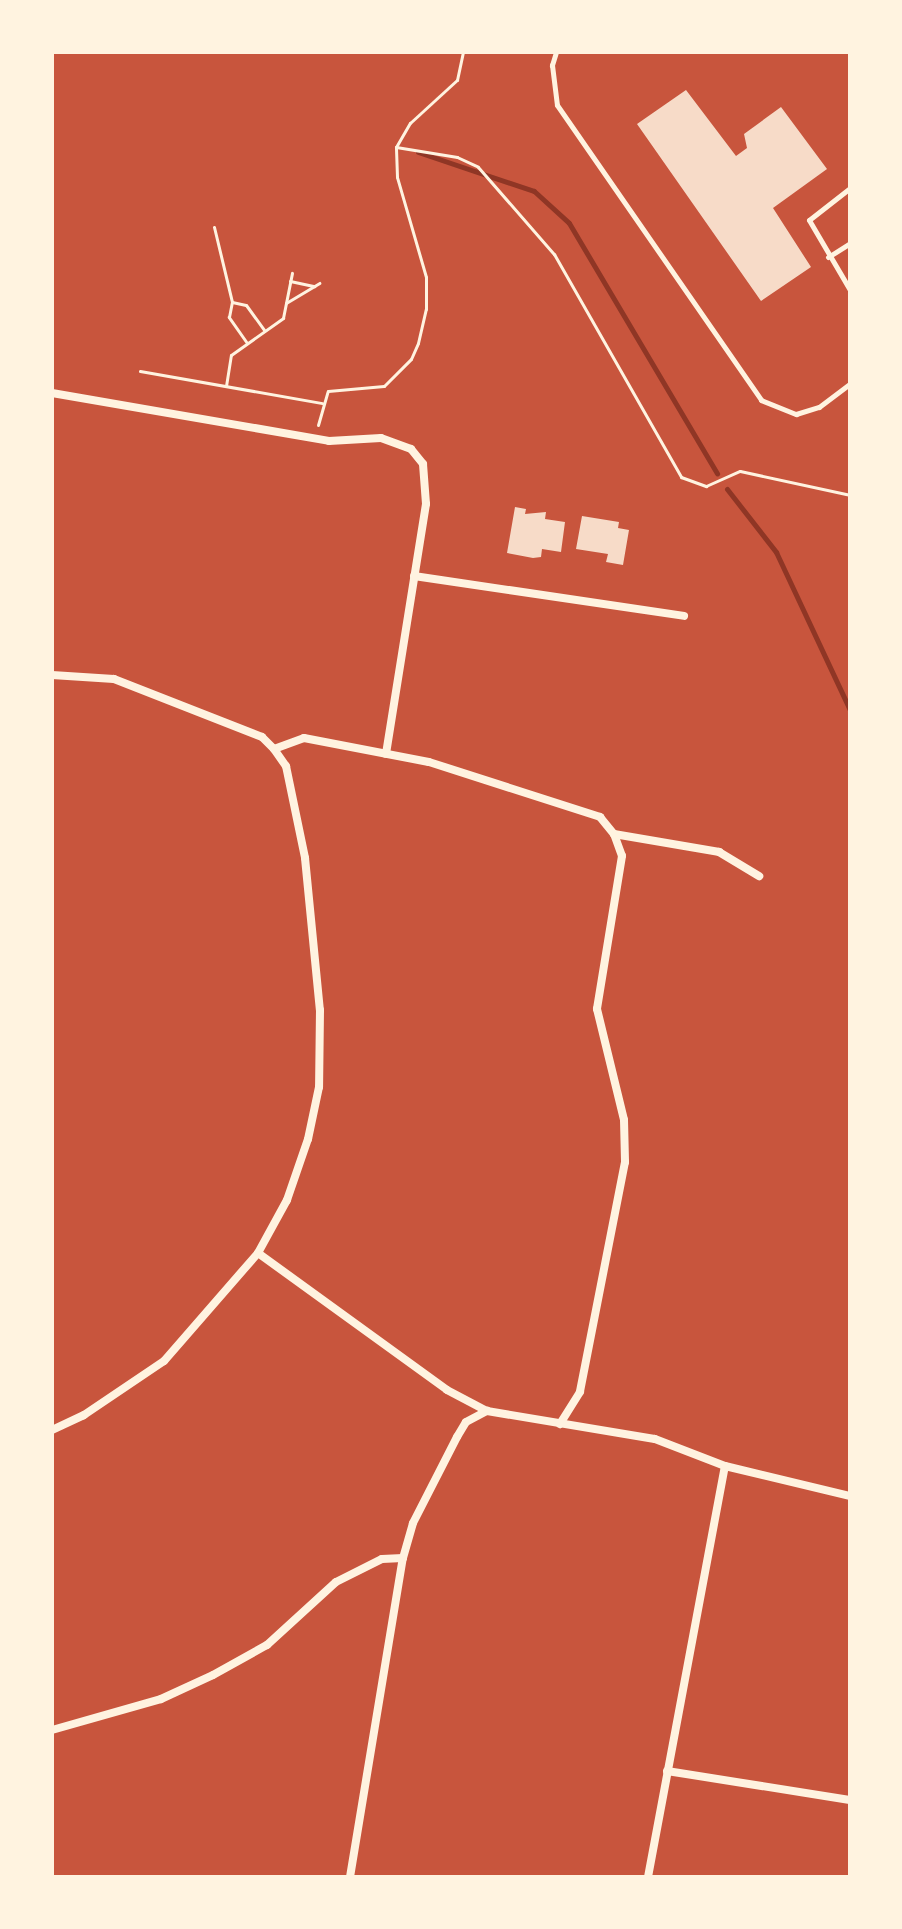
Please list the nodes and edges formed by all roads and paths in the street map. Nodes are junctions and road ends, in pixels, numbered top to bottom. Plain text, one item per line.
1 (463, 52) edge
2 (556, 52) edge
3 (396, 147) junction
4 (850, 188) edge
5 (214, 227) dead end
6 (850, 243) edge
7 (828, 257) junction
8 (292, 273) dead end
9 (290, 281) junction
10 (850, 290) edge
11 (232, 302) junction
12 (286, 303) junction
13 (264, 330) junction
14 (247, 343) junction
15 (140, 371) dead end
16 (850, 384) edge
17 (226, 386) junction
18 (52, 393) edge
19 (322, 403) junction
20 (315, 439) junction
21 (850, 495) edge
22 (414, 576) junction
23 (684, 616) dead end
24 (52, 675) edge
25 (274, 749) junction
26 (386, 754) junction
27 (614, 834) junction
28 (759, 876) dead end
29 (258, 1253) junction
30 (487, 1411) junction
31 (560, 1424) junction
32 (52, 1430) edge
33 (725, 1466) junction
34 (850, 1496) edge
35 (403, 1558) junction
36 (52, 1730) edge
37 (667, 1771) junction
38 (850, 1800) edge
39 (350, 1877) edge
40 (648, 1877) edge

1 - 3 path
2 - 16 lane
3 - 19 path
3 - 21 path
4 - 7 lane
5 - 11 path
6 - 7 lane
7 - 10 lane
8 - 9 path
9 - 12 path
9 - 12 path
11 - 13 path
11 - 14 path
12 - 13 path
13 - 14 path
14 - 17 path
15 - 17 path
17 - 19 path
18 - 20 street
19 - 20 path
20 - 22 street
22 - 23 street
22 - 26 street
24 - 25 street
25 - 26 street
25 - 29 street
26 - 27 street
27 - 28 street
27 - 31 street
29 - 30 street
29 - 32 street
30 - 31 street
30 - 35 street
31 - 33 street
33 - 34 street
33 - 37 street
35 - 36 street
35 - 39 street
37 - 38 street
37 - 40 street

